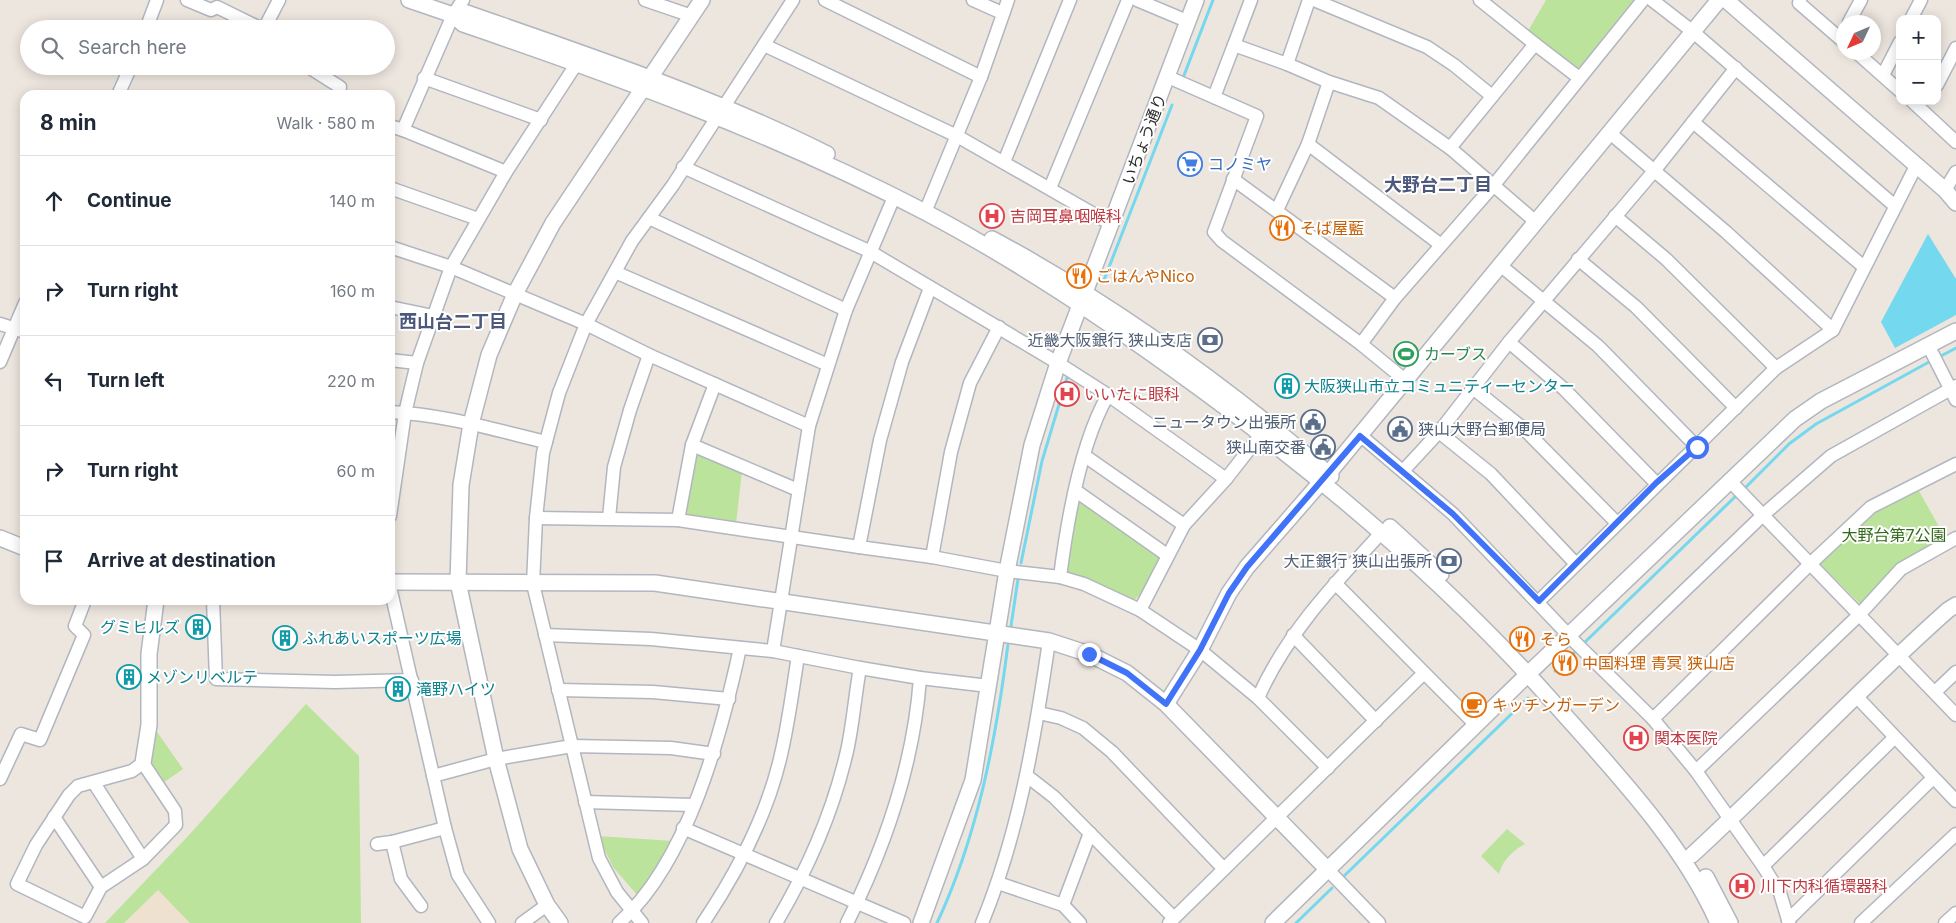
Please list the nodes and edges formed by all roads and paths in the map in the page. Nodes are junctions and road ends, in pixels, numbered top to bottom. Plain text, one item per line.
1 (157, 0) edge
2 (187, 0) edge
3 (279, 0) edge
4 (408, 0) edge
5 (464, 0) edge
6 (645, 0) edge
7 (702, 0) edge
8 (793, 0) edge
9 (825, 0) edge
10 (973, 0) edge
11 (1008, 0) edge
12 (1070, 0) edge
13 (1128, 0) edge
14 (1137, 0) edge
15 (1196, 0) edge
16 (1251, 0) edge
17 (1310, 0) edge
18 (1314, 0) edge
19 (1480, 0) edge
20 (1643, 0) edge
21 (1652, 0) edge
22 (1718, 0) edge
23 (1726, 0) edge
24 (1861, 0) edge
25 (1921, 0) edge
26 (1798, 1) edge
27 (1002, 14) junction
28 (454, 15) junction
29 (1853, 15) edge
30 (1913, 15) edge
31 (692, 16) junction
32 (149, 20) edge
33 (244, 20) edge
34 (268, 20) edge
35 (1187, 21) junction
36 (1692, 31) junction
37 (1836, 32) edge
38 (1535, 44) junction
39 (764, 45) junction
40 (1234, 45) junction
41 (1956, 48) edge
42 (1896, 50) edge
43 (1865, 60) edge
44 (578, 63) junction
45 (1287, 64) junction
46 (1736, 68) junction
47 (127, 75) edge
48 (321, 75) edge
49 (1883, 75) junction
50 (1168, 76) junction
51 (981, 77) junction
52 (1941, 77) edge
53 (424, 78) junction
54 (1578, 78) junction
55 (1329, 82) junction
56 (648, 83) junction
57 (1896, 86) edge
58 (120, 90) edge
59 (340, 90) edge
60 (1492, 96) junction
61 (1214, 97) junction
62 (1926, 107) edge
63 (721, 112) junction
64 (541, 120) junction
65 (1694, 122) junction
66 (395, 128) edge
67 (402, 130) junction
68 (1610, 133) junction
69 (957, 136) junction
70 (1956, 142) edge
71 (1308, 144) junction
72 (1450, 148) junction
73 (1004, 162) junction
74 (1916, 166) junction
75 (683, 167) junction
76 (1654, 171) junction
77 (506, 172) junction
78 (1956, 172) edge
79 (1233, 179) junction
80 (1492, 186) junction
81 (1050, 188) junction
82 (395, 190) edge
83 (1945, 190) junction
84 (894, 197) junction
85 (1956, 203) edge
86 (928, 205) junction
87 (1895, 206) junction
88 (1277, 210) junction
89 (1615, 216) junction
90 (649, 218) junction
91 (478, 219) junction
92 (1536, 222) junction
93 (1112, 224) junction
94 (1441, 245) junction
95 (395, 249) edge
96 (869, 251) junction
97 (1578, 259) junction
98 (1500, 265) junction
99 (450, 267) junction
100 (1864, 267) junction
101 (615, 272) junction
102 (930, 288) junction
103 (515, 294) junction
104 (1395, 298) junction
105 (1084, 300) junction
106 (1544, 301) junction
107 (395, 308) edge
108 (846, 310) junction
109 (433, 316) junction
110 (0, 324) edge
111 (586, 324) junction
112 (999, 327) junction
113 (19, 330) edge
114 (1833, 330) junction
115 (1956, 331) edge
116 (1509, 342) junction
117 (1361, 344) junction
118 (1928, 345) junction
119 (649, 355) junction
120 (395, 361) edge
121 (0, 362) edge
122 (1058, 363) junction
123 (417, 364) junction
124 (828, 365) junction
125 (1776, 368) junction
126 (1405, 380) junction
127 (715, 384) junction
128 (1474, 389) junction
129 (1954, 392) edge
130 (1108, 395) junction
131 (1736, 408) junction
132 (395, 412) edge
133 (405, 413) junction
134 (472, 424) junction
135 (809, 426) junction
136 (1439, 432) junction
137 (1262, 433) junction
138 (1360, 436) junction
139 (546, 442) junction
140 (692, 445) junction
141 (1697, 447) junction
142 (1084, 456) junction
143 (395, 460) edge
144 (1956, 464) edge
145 (1403, 471) junction
146 (1325, 478) junction
147 (1226, 479) junction
148 (1656, 483) junction
149 (1736, 488) junction
150 (798, 490) junction
151 (1076, 491) junction
152 (1764, 515) junction
153 (536, 518) junction
154 (610, 518) junction
155 (678, 520) junction
156 (1616, 522) junction
157 (1184, 526) junction
158 (1382, 532) junction
159 (790, 537) junction
160 (0, 538) edge
161 (1956, 538) edge
162 (20, 546) edge
163 (859, 547) junction
164 (1167, 555) junction
165 (932, 557) junction
166 (1576, 564) junction
167 (1810, 564) junction
168 (1007, 571) junction
169 (1060, 577) junction
170 (395, 582) edge
171 (458, 582) junction
172 (1336, 583) junction
173 (533, 584) junction
174 (780, 600) junction
175 (1539, 601) junction
176 (82, 605) edge
177 (155, 605) edge
178 (213, 605) edge
179 (394, 605) edge
180 (1956, 605) edge
181 (1140, 610) junction
182 (1859, 615) junction
183 (997, 633) junction
184 (545, 635) junction
185 (1293, 635) junction
186 (1049, 641) junction
187 (1577, 643) junction
188 (740, 648) junction
189 (1200, 650) junction
190 (772, 651) junction
191 (1896, 655) junction
192 (798, 656) junction
193 (860, 668) junction
194 (1603, 668) junction
195 (1531, 672) junction
196 (1956, 672) edge
197 (1424, 673) junction
198 (920, 678) junction
199 (412, 680) junction
200 (988, 686) junction
201 (558, 690) junction
202 (1935, 692) junction
203 (1856, 696) junction
204 (1258, 698) junction
205 (729, 699) junction
206 (1166, 704) junction
207 (1039, 713) junction
208 (1956, 715) edge
209 (1653, 719) junction
210 (1376, 721) junction
211 (1476, 725) junction
212 (1894, 738) junction
213 (572, 746) junction
214 (714, 754) junction
215 (496, 759) junction
216 (143, 763) junction
217 (1328, 768) junction
218 (1696, 771) junction
219 (433, 776) junction
220 (1027, 776) junction
221 (1933, 778) junction
222 (0, 779) edge
223 (94, 783) junction
224 (1956, 801) edge
225 (585, 802) junction
226 (694, 804) junction
227 (54, 817) junction
228 (1277, 818) junction
229 (1729, 821) junction
230 (444, 828) junction
231 (683, 828) junction
232 (1090, 833) junction
233 (1956, 834) edge
234 (392, 842) junction
235 (377, 844) dead end
236 (745, 854) junction
237 (1692, 855) junction
238 (143, 858) junction
239 (1763, 866) junction
240 (1224, 868) junction
241 (1328, 870) junction
242 (802, 880) junction
243 (998, 883) junction
244 (101, 887) junction
245 (857, 903) junction
246 (547, 905) junction
247 (1063, 905) junction
248 (421, 906) dead end
249 (632, 912) junction
250 (1956, 912) edge
251 (1171, 920) edge
252 (1789, 921) edge
253 (489, 923) edge
254 (522, 923) edge
255 (560, 923) edge
256 (619, 923) edge
257 (642, 923) edge
258 (703, 923) edge
259 (776, 923) edge
260 (847, 923) edge
261 (904, 923) edge
262 (921, 923) edge
263 (982, 923) edge
264 (1080, 923) edge
265 (1273, 923) edge
266 (1379, 923) edge
267 (1718, 923) edge
268 (1730, 923) edge
269 (1861, 923) edge
270 (1945, 923) edge

1 - 32 street
2 - 33 street
3 - 34 street
4 - 28 street
5 - 28 street
6 - 31 street
7 - 31 street
8 - 39 street
9 - 51 street
10 - 27 street
11 - 27 street
12 - 73 street
13 - 81 street
14 - 35 street
15 - 35 street, いちょう通り
16 - 40 street
17 - 45 street
18 - 60 street
19 - 38 street
20 - 54 street
21 - 36 street
22 - 36 street
23 - 74 street
24 - 29 street
25 - 30 street
26 - 37 street
27 - 51 street
28 - 44 street
28 - 53 street
28 - 56 street
31 - 56 street
35 - 50 street, いちょう通り
36 - 46 street
36 - 68 street
38 - 54 street
38 - 60 street
39 - 63 street
39 - 69 street
40 - 45 street
40 - 61 street
41 - 52 street
42 - 49 street
43 - 49 street
44 - 56 street
44 - 64 street
45 - 55 street
46 - 65 street
46 - 87 street
47 - 58 street
48 - 59 street
49 - 57 street
50 - 61 street
50 - 93 street, いちょう通り
51 - 69 street
53 - 64 street
53 - 67 street
54 - 80 street
55 - 71 street
55 - 72 street
56 - 63 street
56 - 103 street
60 - 72 street
61 - 79 street
62 - 70 street
63 - 75 street
63 - 84 street
63 - 86 street
64 - 77 street
65 - 76 street
65 - 100 street
66 - 67 street
67 - 77 street
68 - 76 street
68 - 92 street
69 - 73 street
69 - 86 street
71 - 88 street
71 - 94 street
72 - 80 street
73 - 81 street
74 - 83 street
74 - 87 street
75 - 90 street
75 - 96 street
76 - 89 street
76 - 114 street
77 - 91 street
78 - 83 street
79 - 88 street
79 - 117 street
80 - 92 street
80 - 94 street
81 - 93 street
82 - 91 street
83 - 85 street
84 - 96 street
84 - 105 street
86 - 105 street
87 - 100 street
88 - 104 street
89 - 97 street
89 - 125 street
90 - 101 street
90 - 108 street
91 - 99 street
92 - 98 street
93 - 105 street, いちょう通り
94 - 104 street
95 - 99 street
96 - 102 street
96 - 108 street
97 - 106 street
97 - 131 street
98 - 106 street
98 - 126 street
99 - 103 street
99 - 109 street
100 - 114 street
101 - 111 street
101 - 124 street
102 - 112 street
102 - 163 street
103 - 111 street
103 - 134 street
104 - 117 street
105 - 122 street, いちょう通り
105 - 137 street
105 - 146 street
106 - 116 street
106 - 141 street
107 - 109 street
108 - 124 street
109 - 123 street
110 - 113 street
111 - 119 street
111 - 139 street
112 - 122 street
112 - 165 street
113 - 121 street
114 - 125 street
115 - 118 street
116 - 128 street
116 - 148 street
117 - 126 street
118 - 129 street
118 - 149 street
119 - 127 street
119 - 154 street
120 - 123 street
122 - 130 street
122 - 168 street, いちょう通り
123 - 133 street
124 - 135 street
125 - 131 street
126 - 138 street
127 - 135 street
127 - 140 street
128 - 136 street
128 - 156 street
129 - 152 street
130 - 142 street
130 - 147 street
131 - 141 street
132 - 133 street
133 - 134 street
133 - 143 street
134 - 139 street
134 - 171 street
135 - 150 street
136 - 145 street
136 - 166 street
137 - 146 street
137 - 147 street
138 - 145 street
138 - 146 street
139 - 153 street
140 - 150 street
140 - 155 street
141 - 148 street
142 - 151 street
142 - 157 street
144 - 167 street
145 - 175 street
146 - 158 street
146 - 189 street
146 - 195 street
147 - 157 street
148 - 156 street
149 - 152 street
149 - 187 street
150 - 159 street
151 - 164 street
151 - 169 street
152 - 167 street
152 - 194 street
153 - 154 street
153 - 173 street
154 - 155 street
155 - 159 street
156 - 166 street
157 - 164 street
158 - 172 street
158 - 195 street
159 - 163 street
159 - 174 street
160 - 162 street
161 - 182 street
163 - 165 street
164 - 181 street
165 - 168 street
166 - 175 street
167 - 182 street
167 - 209 street
168 - 169 street
168 - 183 street, いちょう通り
169 - 181 street
170 - 171 street
171 - 173 street
171 - 215 street
172 - 185 street
172 - 197 street
173 - 174 street
173 - 184 street
174 - 183 street
174 - 190 street
175 - 187 street
176 - 222 street
177 - 216 street
178 - 199 street
179 - 199 street
180 - 191 street
181 - 189 street
182 - 191 street
182 - 218 street
183 - 186 street
183 - 200 street, いちょう通り
184 - 188 street
184 - 201 street
185 - 204 street
185 - 210 street
186 - 206 street
186 - 207 street
187 - 194 street
187 - 195 street
188 - 190 street
188 - 205 street
189 - 204 street
189 - 206 street
190 - 192 street
191 - 202 street
191 - 203 street
192 - 193 street
192 - 236 street
193 - 198 street
193 - 242 street
194 - 209 street
195 - 211 street
195 - 237 street
195 - 267 street
196 - 202 street
197 - 210 street
197 - 211 street
198 - 200 street
198 - 245 street
199 - 219 street
200 - 262 street, いちょう通り
201 - 205 street
201 - 213 street
202 - 208 street
203 - 212 street
203 - 229 street
204 - 217 street
205 - 214 street
206 - 228 street
207 - 220 street
207 - 240 street
209 - 218 street
210 - 217 street
211 - 241 street
212 - 221 street
212 - 239 street
213 - 214 street
213 - 215 street
213 - 225 street
214 - 226 street
215 - 219 street
215 - 246 street
216 - 223 street
216 - 238 street
217 - 228 street
218 - 229 street
219 - 230 street
220 - 232 street
220 - 243 street
221 - 224 street
221 - 252 street
223 - 227 street
223 - 238 street
225 - 226 street
225 - 249 street
226 - 231 street
227 - 244 street
227 - 244 street
228 - 240 street
228 - 241 street
229 - 237 street
229 - 239 street
230 - 234 street
230 - 253 street
231 - 236 street
231 - 249 street
232 - 247 street
232 - 251 street
233 - 269 street
234 - 235 street
234 - 248 street
236 - 242 street
236 - 258 street
237 - 268 street
238 - 244 street
239 - 252 street
240 - 251 street
241 - 265 street
241 - 266 street
242 - 245 street
242 - 259 street
243 - 247 street
243 - 263 street
245 - 260 street
245 - 261 street
246 - 254 street
246 - 255 street
247 - 264 street
249 - 256 street
249 - 257 street
250 - 270 street

